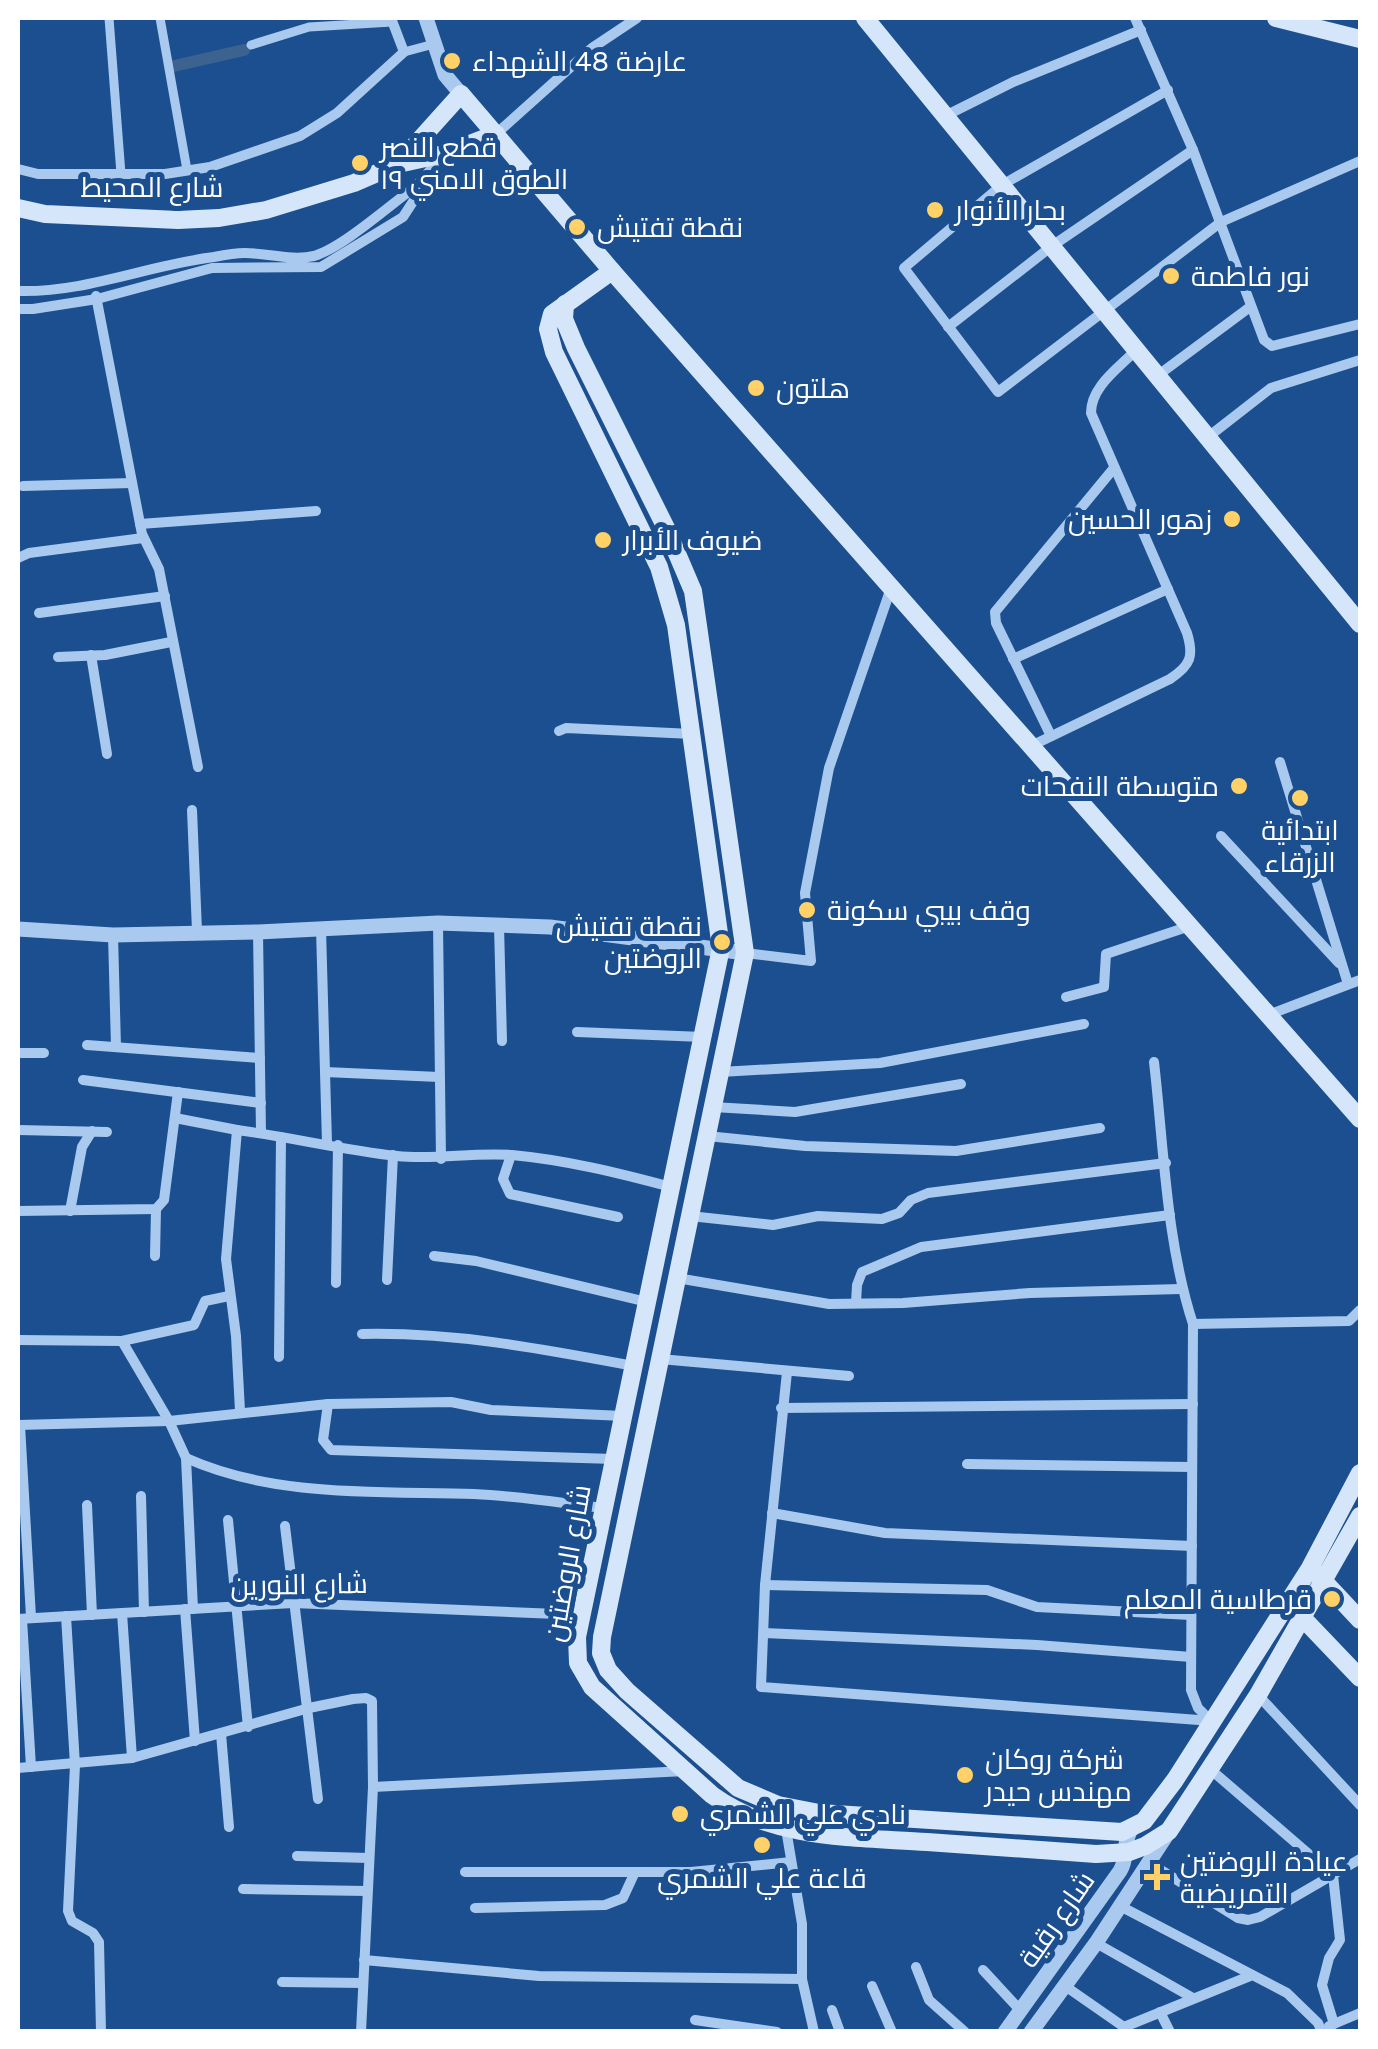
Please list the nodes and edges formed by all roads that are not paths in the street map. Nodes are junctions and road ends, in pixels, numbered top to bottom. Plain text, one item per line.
1 (109, 18) edge
2 (160, 18) edge
3 (426, 18) edge
4 (637, 18) edge
5 (864, 18) edge
6 (1136, 18) edge
7 (1276, 18) edge
8 (391, 20) edge
9 (1141, 30) junction
10 (1360, 39) edge
11 (434, 44) junction
12 (251, 45) dead end
13 (404, 52) junction
14 (1168, 90) junction
15 (461, 94) junction
16 (945, 116) junction
17 (496, 134) junction
18 (1193, 150) junction
19 (444, 154) junction
20 (1360, 160) edge
21 (398, 164) junction
22 (18, 168) edge
23 (187, 170) junction
24 (121, 174) junction
25 (1002, 185) junction
26 (415, 187) junction
27 (18, 208) edge
28 (1220, 222) junction
29 (1052, 246) junction
30 (612, 272) junction
31 (92, 284) junction
32 (18, 291) edge
33 (97, 299) junction
34 (565, 304) junction
35 (1250, 307) junction
36 (18, 309) edge
37 (1103, 310) junction
38 (1360, 324) edge
39 (948, 327) junction
40 (1136, 350) junction
41 (1360, 360) edge
42 (1158, 376) junction
43 (1208, 438) junction
44 (1114, 468) junction
45 (132, 483) junction
46 (24, 486) dead end
47 (316, 511) dead end
48 (140, 524) junction
49 (143, 538) junction
50 (18, 558) edge
51 (891, 587) junction
52 (1168, 588) junction
53 (164, 596) junction
54 (39, 613) dead end
55 (1360, 624) edge
56 (172, 642) junction
57 (91, 655) junction
58 (58, 657) dead end
59 (1013, 658) junction
60 (558, 732) dead end
61 (693, 734) junction
62 (1051, 736) junction
63 (1031, 746) junction
64 (107, 754) dead end
65 (1280, 762) dead end
66 (198, 767) dead end
67 (192, 810) dead end
68 (1221, 836) dead end
69 (438, 923) junction
70 (498, 926) junction
71 (1190, 926) junction
72 (18, 929) edge
73 (321, 929) junction
74 (196, 931) junction
75 (258, 932) junction
76 (113, 935) junction
77 (721, 948) junction
78 (745, 953) junction
79 (1343, 968) junction
80 (1360, 980) edge
81 (1348, 984) junction
82 (1066, 997) dead end
83 (1268, 1015) junction
84 (1084, 1024) dead end
85 (576, 1032) dead end
86 (703, 1037) junction
87 (502, 1041) dead end
88 (88, 1046) dead end
89 (116, 1048) junction
90 (18, 1053) edge
91 (44, 1053) dead end
92 (260, 1058) junction
93 (1154, 1062) dead end
94 (325, 1072) junction
95 (720, 1072) junction
96 (439, 1077) junction
97 (83, 1080) dead end
98 (961, 1084) dead end
99 (178, 1092) junction
100 (260, 1103) junction
101 (713, 1106) junction
102 (174, 1118) junction
103 (1360, 1119) edge
104 (1100, 1128) dead end
105 (18, 1130) edge
106 (237, 1130) junction
107 (92, 1131) junction
108 (107, 1132) dead end
109 (261, 1133) junction
110 (707, 1136) junction
111 (281, 1137) junction
112 (333, 1144) junction
113 (511, 1155) junction
114 (393, 1156) junction
115 (441, 1159) junction
116 (1166, 1163) junction
117 (671, 1187) junction
118 (156, 1209) junction
119 (18, 1211) edge
120 (70, 1211) junction
121 (1170, 1214) junction
122 (690, 1216) junction
123 (618, 1217) dead end
124 (156, 1256) dead end
125 (434, 1256) dead end
126 (677, 1278) junction
127 (386, 1280) dead end
128 (336, 1283) dead end
129 (1182, 1289) junction
130 (229, 1296) junction
131 (647, 1302) junction
132 (856, 1304) junction
133 (1360, 1310) edge
134 (1193, 1324) junction
135 (362, 1334) dead end
136 (18, 1340) edge
137 (122, 1342) junction
138 (279, 1358) dead end
139 (660, 1359) junction
140 (634, 1366) junction
141 (786, 1372) junction
142 (849, 1376) dead end
143 (328, 1404) junction
144 (1192, 1404) junction
145 (782, 1408) junction
146 (240, 1412) junction
147 (624, 1416) junction
148 (170, 1421) junction
149 (19, 1425) edge
150 (186, 1458) junction
151 (614, 1459) junction
152 (967, 1464) dead end
153 (1192, 1467) junction
154 (1360, 1473) edge
155 (141, 1496) dead end
156 (87, 1504) dead end
157 (604, 1508) junction
158 (772, 1513) junction
159 (1360, 1516) edge
160 (228, 1520) dead end
161 (285, 1526) dead end
162 (1192, 1546) junction
163 (1317, 1575) junction
164 (765, 1585) junction
165 (1287, 1602) junction
166 (293, 1603) junction
167 (238, 1606) junction
168 (189, 1609) junction
169 (144, 1612) junction
170 (122, 1613) junction
171 (92, 1615) junction
172 (1191, 1615) junction
173 (66, 1616) junction
174 (582, 1616) junction
175 (23, 1618) edge
176 (1303, 1618) junction
177 (1360, 1620) edge
178 (764, 1632) junction
179 (1191, 1658) junction
180 (1360, 1678) edge
181 (1258, 1694) junction
182 (309, 1708) junction
183 (1212, 1721) junction
184 (248, 1727) junction
185 (220, 1734) junction
186 (195, 1741) junction
187 (132, 1758) junction
188 (75, 1764) junction
189 (18, 1768) edge
190 (32, 1768) junction
191 (1210, 1769) junction
192 (686, 1770) junction
193 (372, 1786) junction
194 (318, 1799) dead end
195 (1360, 1805) edge
196 (1138, 1825) junction
197 (229, 1827) dead end
198 (786, 1829) junction
199 (1111, 1833) junction
200 (1165, 1834) junction
201 (1118, 1853) junction
202 (297, 1856) dead end
203 (369, 1858) junction
204 (1360, 1859) edge
205 (792, 1862) junction
206 (1148, 1862) junction
207 (465, 1872) dead end
208 (635, 1872) junction
209 (1333, 1874) junction
210 (243, 1889) dead end
211 (367, 1890) junction
212 (1120, 1906) junction
213 (475, 1908) dead end
214 (1096, 1942) junction
215 (364, 1960) junction
216 (1058, 1960) junction
217 (916, 1967) dead end
218 (983, 1970) dead end
219 (1250, 1976) junction
220 (802, 1979) junction
221 (1070, 1980) junction
222 (282, 1982) dead end
223 (363, 1983) junction
224 (872, 1986) dead end
225 (1194, 1998) junction
226 (832, 2010) dead end
227 (1020, 2011) junction
228 (1160, 2012) junction
229 (1360, 2012) edge
230 (694, 2020) dead end
231 (1338, 2025) edge
232 (1320, 2031) edge
233 (101, 2032) edge
234 (361, 2032) edge
235 (777, 2032) edge
236 (814, 2032) edge
237 (840, 2032) edge
238 (892, 2032) edge
239 (965, 2032) edge
240 (1005, 2032) edge
241 (1032, 2032) edge
242 (1170, 2032) edge

1 - 24 street
2 - 23 street
3 - 11 street
4 - 17 street
5 - 16 main road
6 - 9 street
7 - 10 main road
8 - 12 street
8 - 13 street
9 - 14 street
9 - 16 street
11 - 13 street
11 - 15 street
13 - 23 street
14 - 18 street
14 - 25 street
15 - 17 main road
15 - 21 main road, شارع المحيط
16 - 25 main road
17 - 19 main road, شارع المحيط
17 - 30 main road
18 - 28 street
18 - 29 street
19 - 21 main road, شارع المحيط
19 - 26 street
20 - 28 street
21 - 27 main road, شارع المحيط
22 - 24 street
23 - 24 street
25 - 29 main road
25 - 39 street
26 - 31 street
26 - 33 street
28 - 35 street
28 - 37 street
29 - 37 main road
29 - 39 street
30 - 34 main road
30 - 51 main road
31 - 32 street
31 - 33 street
33 - 36 street
33 - 45 street
34 - 61 main road, شارع الروضتين
34 - 78 main road
35 - 38 street
35 - 42 street
37 - 39 street
37 - 40 main road
40 - 42 main road
40 - 44 street
41 - 43 street
42 - 43 main road
43 - 55 main road
44 - 52 street
44 - 59 street
45 - 46 street
45 - 48 street
47 - 48 street
48 - 49 street
49 - 50 street
49 - 53 street
51 - 63 main road
51 - 78 street
52 - 59 street
52 - 62 street
53 - 54 street
53 - 56 street
56 - 57 street
56 - 66 street
57 - 58 street
57 - 64 street
59 - 62 street
60 - 61 street
61 - 77 main road, شارع الروضتين
62 - 63 street
63 - 71 main road
65 - 79 street
67 - 74 street
68 - 79 street
69 - 70 street
69 - 73 street
69 - 96 street
70 - 77 street
70 - 87 street
71 - 82 street
71 - 83 main road
72 - 76 street
73 - 75 street
73 - 94 street
74 - 75 street
74 - 76 street
75 - 92 street
76 - 89 street
77 - 78 street
77 - 86 main road, شارع الروضتين
78 - 95 main road, شارع الروضتين
79 - 81 street
80 - 81 street
81 - 83 street
83 - 103 main road
84 - 95 street
85 - 86 street
86 - 117 main road, شارع الروضتين
88 - 89 street
89 - 92 street
90 - 91 street
92 - 100 street
93 - 116 street
94 - 96 street
94 - 112 street
95 - 101 main road, شارع الروضتين
96 - 115 street
97 - 99 street
98 - 101 street
99 - 100 street
99 - 102 street
100 - 109 street
101 - 110 main road, شارع الروضتين
102 - 106 street
102 - 118 street
104 - 110 street
105 - 107 street
106 - 109 street
106 - 130 street
107 - 108 street
107 - 120 street
109 - 111 street
110 - 122 main road, شارع الروضتين
111 - 112 street
111 - 138 street
112 - 114 street
112 - 128 street
113 - 115 street
113 - 117 street
113 - 123 street
114 - 115 street
114 - 127 street
116 - 121 street
116 - 122 street
117 - 131 main road, شارع الروضتين
118 - 120 street
118 - 124 street
119 - 120 street
121 - 129 street
121 - 132 street
122 - 126 main road, شارع الروضتين
125 - 131 street
126 - 132 street
126 - 139 main road, شارع الروضتين
129 - 132 street
129 - 134 street
130 - 137 street
130 - 146 street
131 - 140 main road, شارع الروضتين
133 - 134 street
134 - 144 street
135 - 140 street
136 - 137 street
137 - 148 street
139 - 141 street
139 - 199 main road, شارع الروضتين
140 - 147 main road, شارع الروضتين
141 - 142 street
141 - 145 street
143 - 146 street
143 - 147 street
143 - 151 street
144 - 145 street
144 - 153 street
145 - 158 street
146 - 148 street
147 - 151 main road, شارع الروضتين
148 - 149 street
148 - 150 street
149 - 175 street
150 - 157 street
150 - 168 street
151 - 157 main road, شارع الروضتين
152 - 153 street
153 - 162 street
154 - 163 main road
155 - 169 street
156 - 171 street
157 - 174 main road, شارع الروضتين
158 - 162 street
158 - 164 street
159 - 163 main road
160 - 167 street
161 - 166 street
162 - 172 street
163 - 165 main road
163 - 176 main road
163 - 177 main road
164 - 172 street
164 - 178 street
165 - 176 main road
165 - 183 main road
166 - 167 street, شارع النورين
166 - 174 street, شارع النورين
166 - 182 street
167 - 168 street, شارع النورين
167 - 184 street
168 - 169 street, شارع النورين
168 - 186 street
169 - 170 street, شارع النورين
170 - 171 street, شارع النورين
170 - 187 street
171 - 173 street, شارع النورين
172 - 179 street
173 - 175 street, شارع النورين
173 - 188 street
174 - 192 main road, شارع الروضتين
175 - 190 street
176 - 180 main road
176 - 181 main road
178 - 179 street
178 - 183 street
179 - 183 street
181 - 191 main road
181 - 195 street
182 - 184 street
182 - 193 street
182 - 194 street
183 - 196 main road
184 - 185 street
185 - 186 street
185 - 197 street
186 - 187 street
187 - 188 street
188 - 190 street
188 - 233 street
189 - 190 street
191 - 200 main road
191 - 209 street
192 - 193 street
192 - 198 main road, شارع الروضتين
193 - 203 street
196 - 199 main road, شارع الروضتين
196 - 200 main road
196 - 201 street, شارع رقية
198 - 201 main road, شارع الروضتين
198 - 205 street
199 - 201 main road
200 - 201 main road
200 - 206 street, شارع رقية
201 - 216 street, شارع رقية
202 - 203 street
203 - 211 street
204 - 209 street
205 - 208 street
205 - 220 street
206 - 209 street
206 - 212 street, شارع رقية
207 - 208 street
208 - 213 street
209 - 231 street
210 - 211 street
211 - 215 street
212 - 214 street, شارع رقية
212 - 219 street
214 - 221 street, شارع رقية
214 - 225 street
215 - 220 street
215 - 223 street
216 - 221 street
216 - 227 street, شارع رقية
217 - 239 street
218 - 227 street
219 - 225 street
219 - 232 street
220 - 236 street
221 - 228 street
221 - 241 street, شارع رقية
222 - 223 street
223 - 234 street
224 - 238 street
225 - 228 street
226 - 237 street
227 - 240 street, شارع رقية
228 - 242 street
229 - 231 street
230 - 235 street
231 - 232 street

